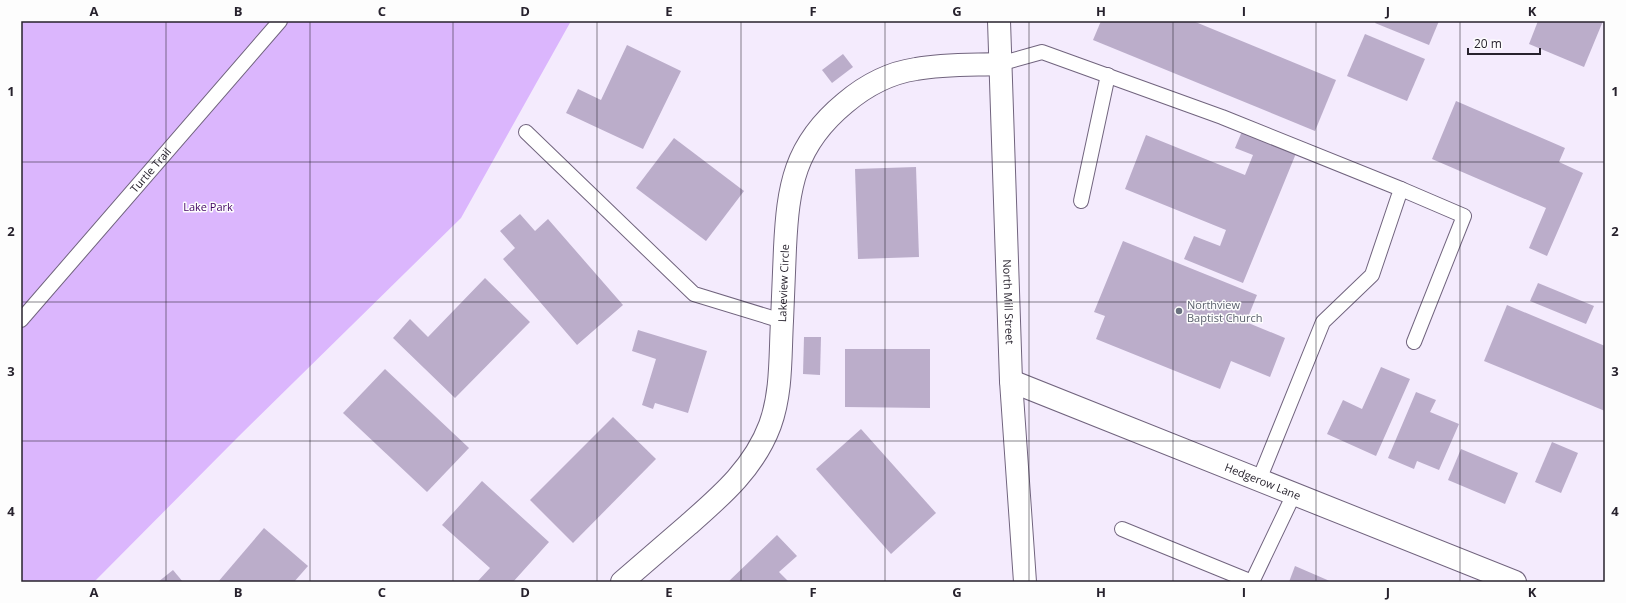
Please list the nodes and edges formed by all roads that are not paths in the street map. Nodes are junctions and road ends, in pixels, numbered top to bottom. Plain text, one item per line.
1 (280, 21) edge
2 (999, 21) edge
3 (999, 64) junction
4 (1108, 76) junction
5 (526, 132) dead end
6 (1400, 190) junction
7 (1081, 201) dead end
8 (21, 320) edge
9 (782, 321) junction
10 (1414, 342) dead end
11 (1011, 380) junction
12 (1259, 480) junction
13 (1294, 494) junction
14 (1122, 529) dead end
15 (622, 582) edge
16 (1025, 582) edge
17 (1252, 582) edge
18 (1515, 582) edge

1 - 8 lane, Turtle Trail
2 - 3 street, North Mill Street
3 - 4 lane
3 - 9 street, Lakeview Circle
3 - 11 street, North Mill Street
4 - 6 lane
4 - 7 lane
5 - 9 lane
6 - 10 lane
6 - 12 lane
9 - 15 street, Lakeview Circle
11 - 12 street, Hedgerow Lane
11 - 16 street, North Mill Street
12 - 13 street, Hedgerow Lane
13 - 17 lane
13 - 18 street, Hedgerow Lane
14 - 17 lane

